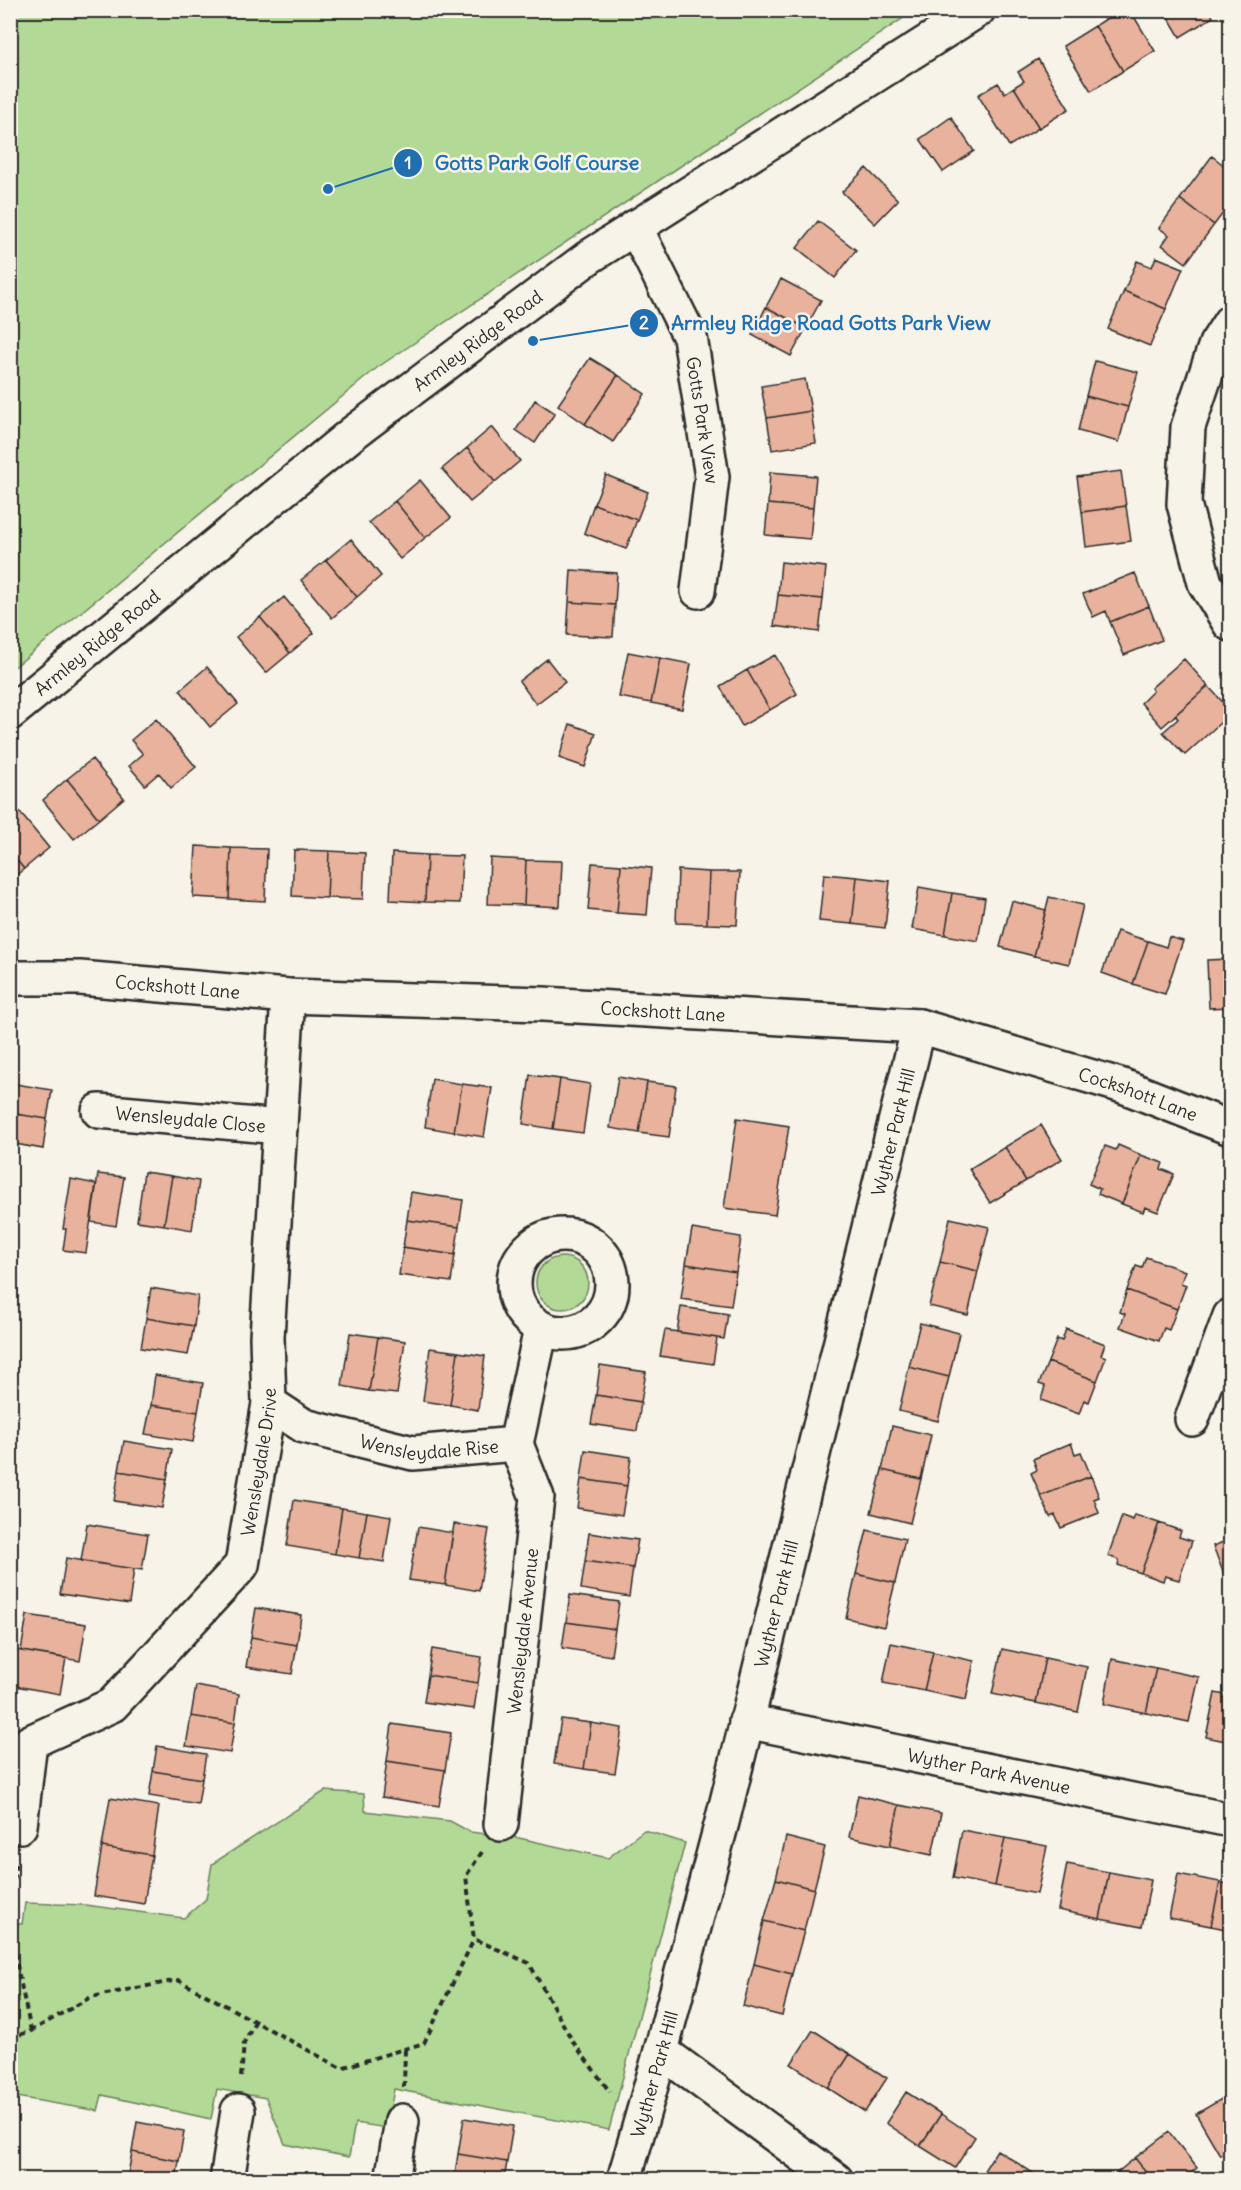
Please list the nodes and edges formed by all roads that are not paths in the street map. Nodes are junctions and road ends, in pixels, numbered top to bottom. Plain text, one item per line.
1 (978, 10) edge
2 (635, 227) junction
3 (1230, 322) edge
4 (699, 591) dead end
5 (1230, 624) edge
6 (10, 712) edge
7 (10, 978) edge
8 (288, 996) junction
9 (919, 1026) junction
10 (99, 1111) dead end
11 (280, 1127) junction
12 (1230, 1128) edge
13 (1230, 1316) edge
14 (541, 1329) dead end
15 (269, 1403) junction
16 (1192, 1419) dead end
17 (516, 1444) junction
18 (746, 1722) junction
19 (1230, 1820) edge
20 (501, 1824) road end
21 (20, 1826) road end
22 (661, 2051) junction
23 (238, 2111) road end
24 (402, 2121) dead end
25 (227, 2180) edge
26 (392, 2180) edge
27 (624, 2180) edge
28 (836, 2180) edge

1 - 2 street, Armley Ridge Road
2 - 4 street, Gotts Park View
2 - 6 street, Armley Ridge Road
3 - 5 street
7 - 8 street, Cockshott Lane
8 - 9 street, Cockshott Lane
8 - 11 street, Wensleydale Drive
9 - 12 street, Cockshott Lane
9 - 18 street, Wyther Park Hill
10 - 11 street, Wensleydale Close
11 - 15 street, Wensleydale Drive
13 - 16 street
14 - 17 street, Wensleydale Rise
15 - 17 street, Wensleydale Rise
15 - 21 street, Wensleydale Drive
17 - 20 street, Wensleydale Avenue
18 - 19 street, Wyther Park Avenue
18 - 22 street, Wyther Park Hill
22 - 27 street, Wyther Park Hill
22 - 28 street
23 - 25 street
24 - 26 street

